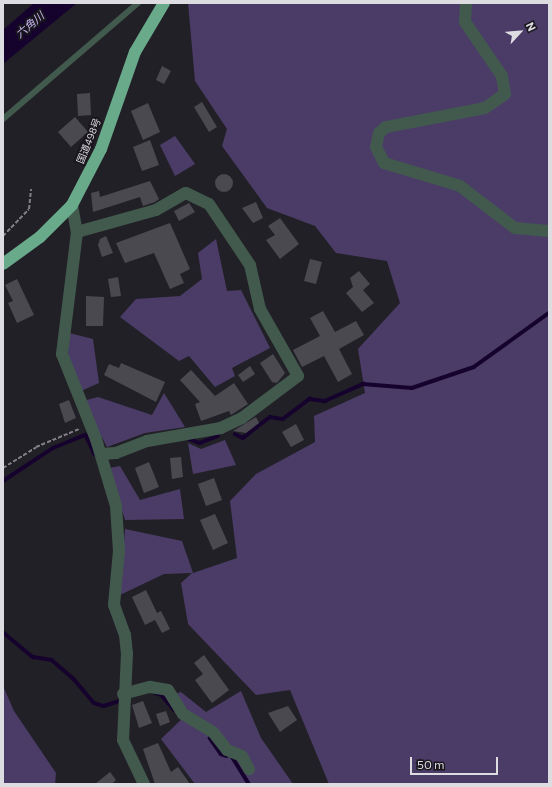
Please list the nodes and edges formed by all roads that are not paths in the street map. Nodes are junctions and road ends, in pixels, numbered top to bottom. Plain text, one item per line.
1 (138, 3) edge
2 (466, 3) edge
3 (160, 4) edge
4 (3, 119) edge
5 (72, 205) junction
6 (549, 231) edge
7 (77, 232) junction
8 (3, 264) edge
9 (101, 454) junction
10 (123, 694) junction
11 (249, 769) dead end
12 (144, 784) edge

1 - 4 lane
2 - 6 street
3 - 5 highway, 国道498号
5 - 7 street
5 - 8 highway, 国道498号
7 - 9 street
7 - 9 street
9 - 10 street
10 - 11 street
10 - 12 street

